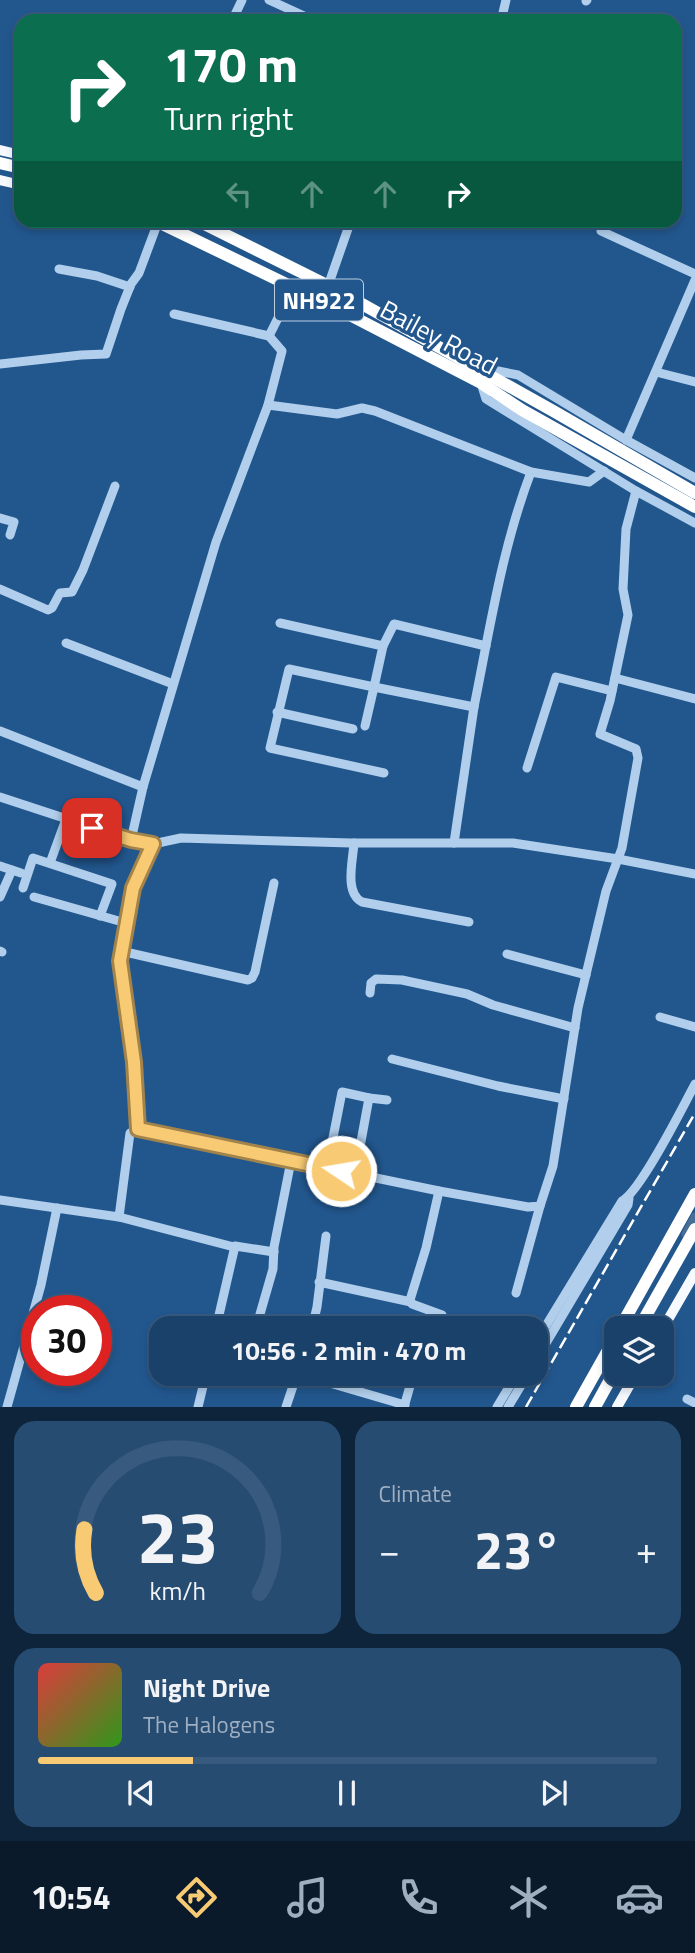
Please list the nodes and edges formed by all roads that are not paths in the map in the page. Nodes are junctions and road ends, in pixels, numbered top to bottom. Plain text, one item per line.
1 (269, 0) edge
2 (300, 14) edge
3 (154, 228) edge
4 (170, 228) edge
5 (213, 228) edge
6 (348, 228) edge
7 (601, 231) dead end
8 (59, 269) dead end
9 (695, 274) edge
10 (695, 280) edge
11 (328, 286) junction
12 (130, 287) junction
13 (293, 288) junction
14 (174, 314) dead end
15 (269, 335) junction
16 (0, 365) edge
17 (656, 372) junction
18 (484, 379) junction
19 (695, 382) edge
20 (268, 405) junction
21 (626, 440) junction
22 (531, 471) junction
23 (604, 471) junction
24 (695, 478) edge
25 (115, 486) dead end
26 (636, 491) junction
27 (695, 493) edge
28 (695, 507) edge
29 (0, 518) edge
30 (695, 523) edge
31 (10, 535) dead end
32 (0, 589) edge
33 (280, 623) dead end
34 (66, 643) dead end
35 (383, 646) junction
36 (486, 646) junction
37 (615, 678) junction
38 (173, 684) junction
39 (374, 687) junction
40 (612, 691) junction
41 (695, 699) edge
42 (474, 707) junction
43 (277, 712) junction
44 (365, 726) dead end
45 (353, 729) dead end
46 (0, 731) edge
47 (527, 768) dead end
48 (384, 773) dead end
49 (143, 787) junction
50 (0, 797) edge
51 (66, 819) junction
52 (131, 840) junction
53 (354, 843) junction
54 (454, 843) junction
55 (153, 844) junction
56 (618, 859) junction
57 (50, 863) junction
58 (0, 866) edge
59 (695, 874) edge
60 (274, 883) dead end
61 (23, 888) dead end
62 (0, 897) edge
63 (34, 897) dead end
64 (100, 915) junction
65 (469, 922) dead end
66 (127, 923) junction
67 (121, 951) junction
68 (507, 954) dead end
69 (586, 975) junction
70 (370, 993) dead end
71 (660, 1017) dead end
72 (695, 1027) edge
73 (575, 1028) junction
74 (392, 1059) dead end
75 (695, 1084) edge
76 (369, 1098) junction
77 (564, 1099) junction
78 (387, 1100) dead end
79 (138, 1129) junction
80 (291, 1161) junction
81 (327, 1168) junction
82 (355, 1174) junction
83 (439, 1191) junction
84 (695, 1194) edge
85 (629, 1198) junction
86 (0, 1199) edge
87 (540, 1206) junction
88 (57, 1208) junction
89 (119, 1217) junction
90 (695, 1229) edge
91 (327, 1236) dead end
92 (234, 1247) junction
93 (274, 1252) junction
94 (695, 1273) edge
95 (319, 1282) junction
96 (516, 1293) dead end
97 (411, 1302) junction
98 (219, 1316) edge
99 (259, 1316) edge
100 (315, 1316) edge
101 (442, 1316) edge
102 (627, 1316) edge
103 (646, 1316) edge
104 (670, 1316) edge
105 (548, 1322) edge
106 (548, 1340) edge
107 (604, 1357) edge
108 (203, 1386) edge
109 (294, 1386) edge
110 (338, 1386) edge
111 (410, 1386) edge
112 (510, 1386) edge
113 (521, 1386) edge
114 (607, 1386) edge
115 (629, 1386) edge
116 (404, 1406) edge
117 (8, 1407) edge
118 (198, 1407) edge
119 (286, 1407) edge
120 (497, 1407) edge
121 (508, 1407) edge
122 (576, 1407) edge
123 (595, 1407) edge
124 (617, 1407) edge

1 - 2 street
3 - 12 street
4 - 13 highway, Bailey Road / NH922
5 - 11 highway, NH922
6 - 11 street
7 - 9 street
8 - 12 street
10 - 17 street
11 - 18 highway, NH922
12 - 16 street
13 - 15 street
13 - 18 highway, Bailey Road / NH922
14 - 15 street
15 - 20 street
17 - 19 street
17 - 21 street
18 - 21 street
18 - 23 street
18 - 27 highway, NH922
18 - 28 highway, Bailey Road / NH922
20 - 22 street
20 - 38 street
21 - 24 street
22 - 23 street
22 - 36 street
23 - 26 street
25 - 32 street
26 - 30 street
26 - 37 street
29 - 31 street
33 - 35 street
34 - 38 street
35 - 36 street
35 - 39 street
36 - 42 street
37 - 40 street
37 - 41 street
38 - 49 street
39 - 42 street
39 - 43 street
39 - 44 street
40 - 47 street
40 - 56 street
42 - 54 street
43 - 45 street
43 - 48 street
46 - 49 street
49 - 52 street
50 - 51 street
51 - 52 street
51 - 57 street
52 - 55 street
53 - 54 street
53 - 55 street
53 - 65 street
54 - 56 street
55 - 66 street
56 - 59 street
56 - 69 street
57 - 61 street
57 - 64 street
58 - 62 street
60 - 67 street
63 - 64 street
64 - 66 street
66 - 67 street
67 - 79 street
68 - 69 street
69 - 73 street
70 - 73 street
71 - 72 street
73 - 77 street
74 - 77 street
75 - 85 street
76 - 78 street
76 - 81 street
76 - 82 street
77 - 87 street
79 - 80 street
79 - 89 street
80 - 81 street
80 - 93 street
81 - 82 street
82 - 83 street
83 - 87 street
83 - 97 street
84 - 102 highway
85 - 105 street
85 - 106 street
86 - 88 street
87 - 96 street
88 - 89 street
88 - 117 street
89 - 92 street
90 - 103 highway
91 - 95 street
92 - 93 street
92 - 98 street
93 - 99 street
94 - 104 main road
95 - 97 street
95 - 100 street
97 - 101 street
107 - 122 highway
108 - 118 street
109 - 119 street
110 - 116 street
111 - 116 street
112 - 120 street
113 - 121 street
114 - 123 highway
115 - 124 main road

